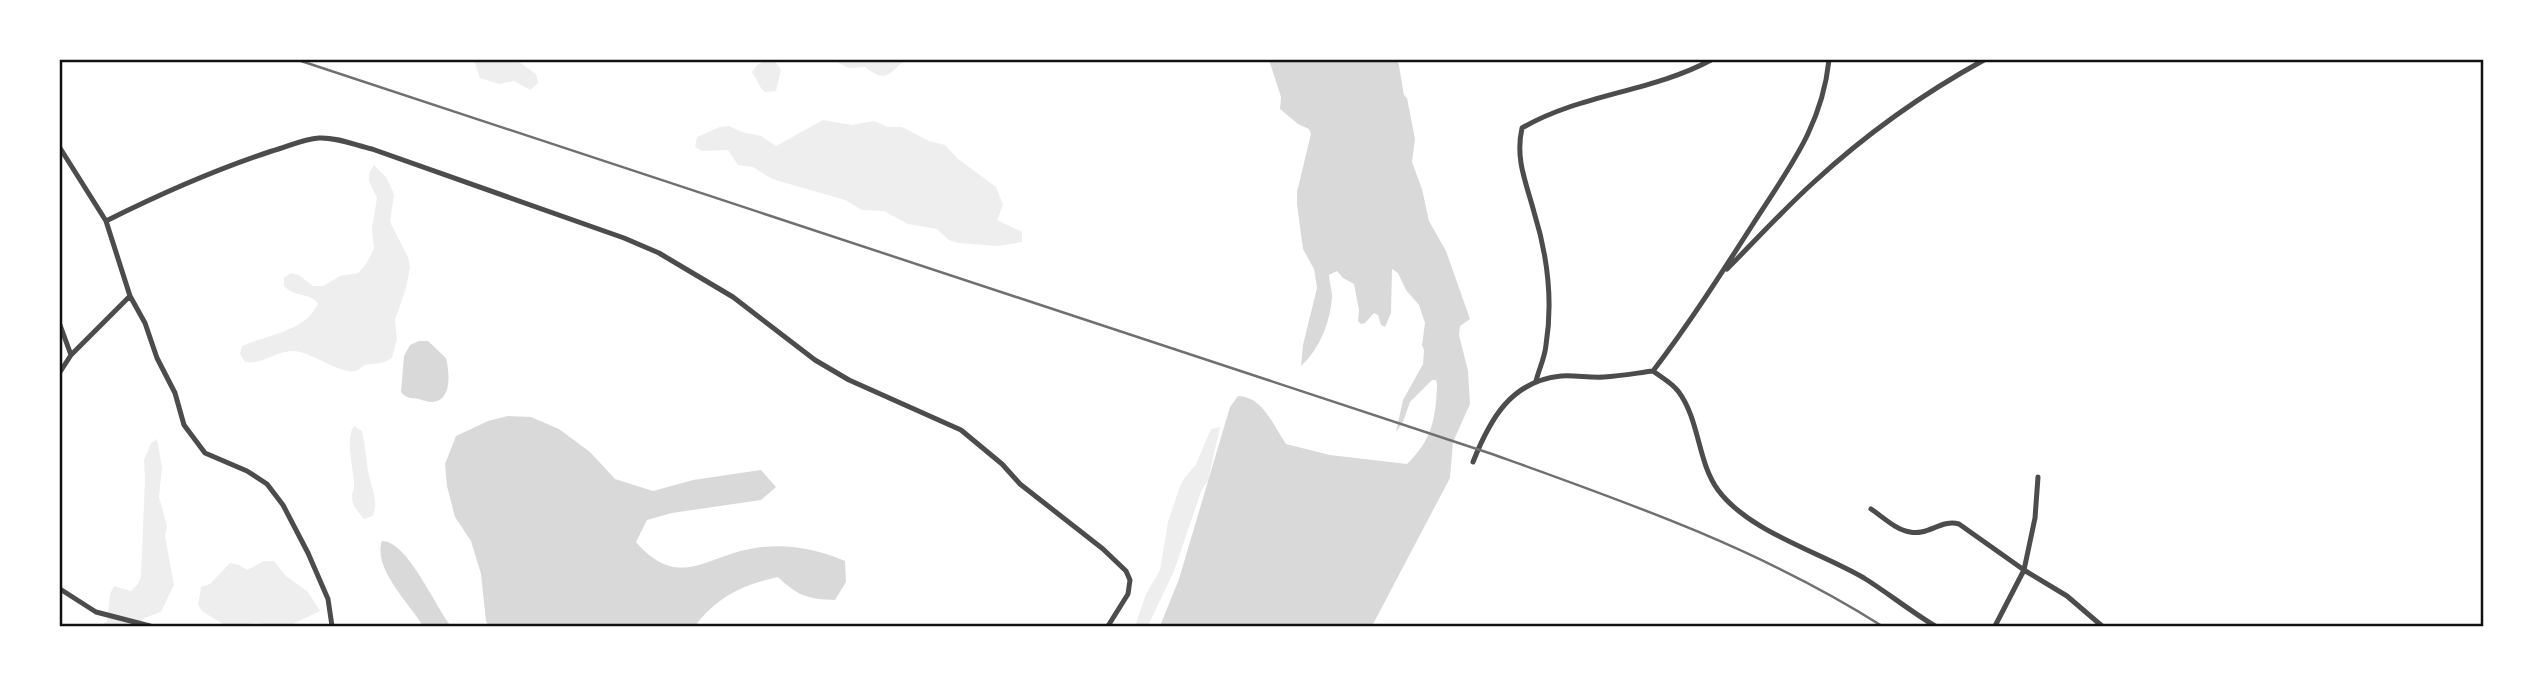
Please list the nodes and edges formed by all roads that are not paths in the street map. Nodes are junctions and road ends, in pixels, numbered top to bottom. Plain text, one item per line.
1 (1711, 60) edge
2 (1829, 60) edge
3 (1984, 60) edge
4 (60, 148) edge
5 (106, 221) junction
6 (1720, 276) junction
7 (130, 296) junction
8 (60, 325) edge
9 (71, 355) junction
10 (1653, 371) junction
11 (60, 372) edge
12 (1536, 381) junction
13 (1473, 461) dead end
14 (2038, 477) dead end
15 (1871, 509) dead end
16 (2024, 570) junction
17 (60, 589) edge
18 (150, 626) edge
19 (332, 626) edge
20 (1108, 626) edge
21 (1935, 626) edge
22 (1995, 626) edge
23 (2102, 626) edge

1 - 12 street
2 - 6 street
3 - 6 street
4 - 5 street
5 - 7 street
5 - 20 street
6 - 10 street
7 - 9 street
7 - 19 street
8 - 9 street
9 - 11 street
10 - 12 street
10 - 21 street
12 - 13 street
14 - 16 street
15 - 16 street
16 - 22 street
16 - 23 street
17 - 18 street

